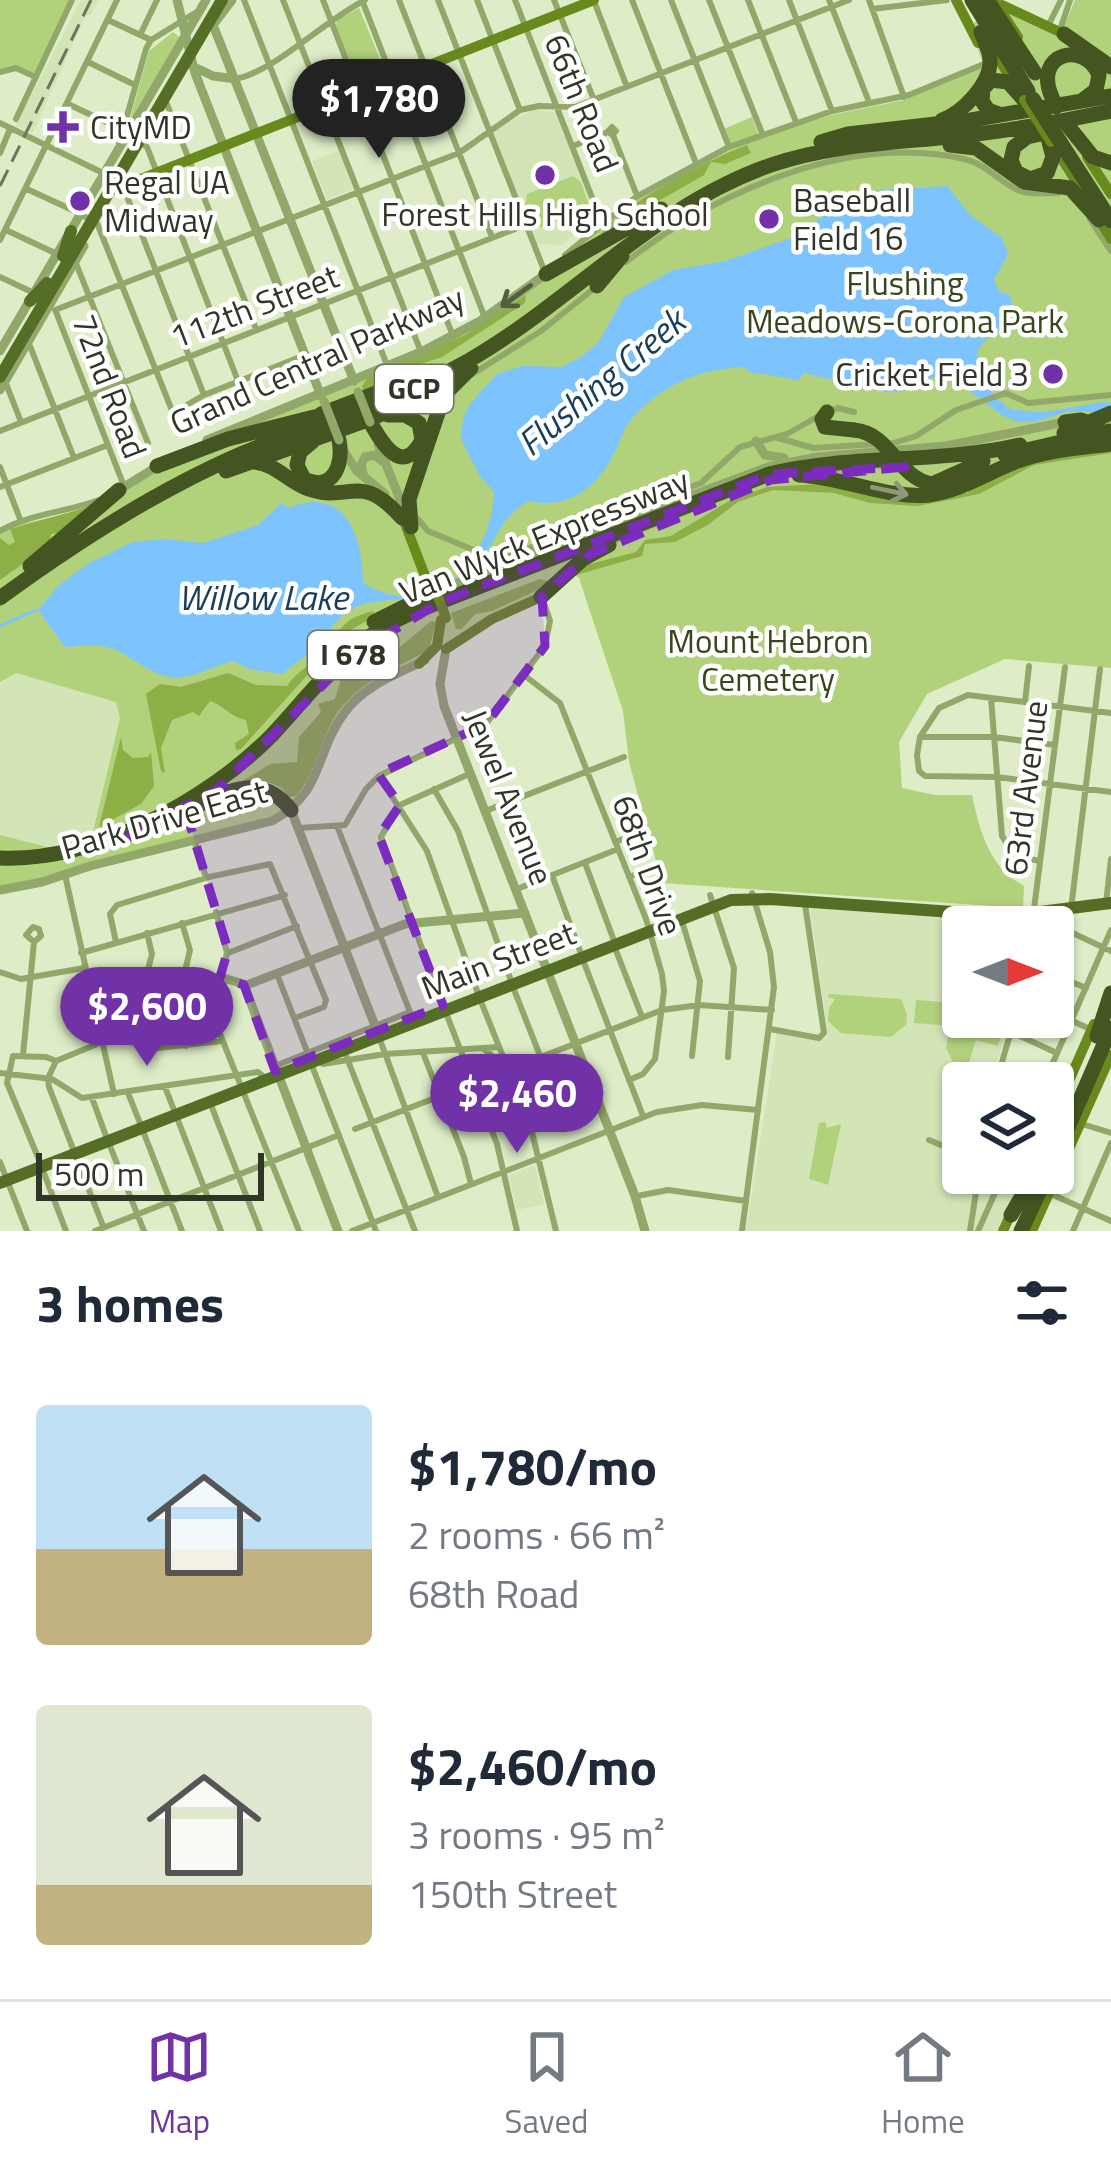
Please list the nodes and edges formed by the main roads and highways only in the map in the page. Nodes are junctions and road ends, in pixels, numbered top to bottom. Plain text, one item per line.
1 (214, 0) edge
2 (593, 0) edge
3 (972, 1) edge
4 (1055, 27) joint
5 (981, 32) junction
6 (188, 46) junction
7 (1111, 67) edge
8 (1035, 74) joint
9 (165, 100) junction
10 (1041, 101) junction
11 (960, 110) junction
12 (1108, 111) edge
13 (155, 124) road end
14 (914, 125) junction
15 (133, 136) junction
16 (1060, 136) junction
17 (812, 145) junction
18 (947, 145) junction
19 (847, 146) junction
20 (1111, 163) edge
21 (115, 181) junction
22 (1108, 209) edge
23 (661, 214) junction
24 (89, 218) junction
25 (71, 231) road end
26 (1111, 239) edge
27 (69, 256) junction
28 (546, 274) road end
29 (53, 280) junction
30 (597, 286) road end
31 (32, 297) road end
32 (553, 303) junction
33 (15, 337) edge
34 (0, 364) edge
35 (474, 365) junction
36 (2, 382) edge
37 (827, 412) road end
38 (314, 417) junction
39 (1065, 422) road end
40 (440, 425) road end
41 (1111, 428) edge
42 (1073, 449) junction
43 (425, 451) junction
44 (1004, 452) junction
45 (856, 454) road end
46 (245, 464) junction
47 (157, 466) road end
48 (796, 475) junction
49 (982, 477) junction
50 (932, 484) junction
51 (121, 488) road end
52 (151, 500) junction
53 (407, 522) junction
54 (630, 524) junction
55 (29, 567) junction
56 (487, 583) junction
57 (0, 588) edge
58 (434, 592) junction
59 (541, 597) joint
60 (0, 598) edge
61 (445, 623) junction
62 (463, 638) junction
63 (446, 649) joint
64 (419, 664) road end
65 (307, 694) junction
66 (291, 810) road end
67 (118, 842) junction
68 (0, 860) edge
69 (712, 900) junction
70 (1108, 903) edge
71 (1074, 909) edge
72 (942, 910) edge
73 (647, 928) junction
74 (1111, 991) edge
75 (444, 1007) junction
76 (1111, 1012) edge
77 (1111, 1028) edge
78 (377, 1031) junction
79 (1111, 1037) edge
80 (1100, 1057) edge
81 (310, 1060) junction
82 (1074, 1070) edge
83 (240, 1083) junction
84 (1074, 1105) edge
85 (175, 1113) junction
86 (1074, 1115) edge
87 (3, 1175) edge
88 (1031, 1194) edge
89 (1031, 1194) edge
90 (1019, 1228) edge

1 - 6 main road
2 - 21 main road
3 - 4 main road
3 - 5 main road
3 - 8 highway
3 - 10 highway
3 - 11 main road
4 - 7 highway
5 - 10 main road
5 - 11 highway
6 - 9 main road
6 - 15 main road
8 - 10 main road
9 - 13 main road
9 - 15 main road
10 - 12 highway
10 - 14 highway
10 - 16 highway, bridge
11 - 14 highway
12 - 16 highway
12 - 17 highway, Grand Central Parkway / GCP
12 - 19 highway, Grand Central Parkway / GCP
14 - 17 highway
15 - 21 main road
16 - 18 highway
16 - 20 highway
16 - 22 highway
16 - 22 main road
17 - 23 highway, Grand Central Parkway / GCP
18 - 19 highway
18 - 22 highway
19 - 23 highway, Grand Central Parkway / GCP
21 - 24 main road
22 - 26 main road
23 - 28 highway
23 - 30 highway
23 - 32 highway, Grand Central Parkway / GCP
23 - 38 highway, Grand Central Parkway / GCP
24 - 27 main road
24 - 29 main road
25 - 27 main road
27 - 29 main road
29 - 31 main road
29 - 33 main road
32 - 35 highway
32 - 52 highway, Grand Central Parkway / GCP
33 - 34 main road
33 - 36 main road
35 - 43 highway
35 - 46 highway
37 - 50 highway, bridge
38 - 47 highway
38 - 55 highway, Grand Central Parkway / GCP
39 - 42 highway
40 - 43 highway
41 - 42 highway
41 - 44 highway, Van Wyck Expressway / I 678, bridge
41 - 44 highway, Van Wyck Expressway / I 678, bridge
42 - 49 highway
43 - 53 highway
44 - 45 highway
44 - 48 highway, Van Wyck Expressway / I 678
44 - 50 highway
44 - 56 highway, Van Wyck Expressway / I 678
46 - 52 highway
46 - 53 highway
48 -> 49 highway
48 - 54 highway, Van Wyck Expressway / I 678
49 - 50 highway
51 - 55 highway
52 - 60 highway, Grand Central Parkway / GCP
53 - 58 main road, Jewel Avenue
54 - 56 highway
54 - 59 highway
54 - 67 highway, Van Wyck Expressway / I 678
55 - 57 highway, Grand Central Parkway / GCP
56 - 65 highway, Van Wyck Expressway / I 678
58 - 61 main road, Jewel Avenue, bridge
58 - 65 highway
59 - 62 main road, Park Drive East
61 - 62 main road
61 - 63 main road, Jewel Avenue
61 - 64 main road
62 - 63 main road, Park Drive East
65 - 68 highway, Van Wyck Expressway / I 678
66 - 67 highway
67 - 68 highway, Van Wyck Expressway / I 678
69 - 72 main road, Main Street
69 - 73 main road, Main Street
69 - 73 main road, Main Street
70 - 71 main road, Main Street
73 - 75 main road, Main Street
74 - 80 highway
74 - 82 main road
75 - 78 main road, Main Street
75 - 78 main road, Main Street
76 - 80 highway
77 - 80 highway
78 - 81 main road, Main Street
78 - 81 main road, Main Street
79 - 80 highway
80 - 84 highway
80 - 86 highway
80 - 90 main road
81 - 83 main road, Main Street
83 - 85 main road, Main Street
83 - 85 main road, Main Street
85 - 87 main road, Main Street
88 - 90 highway
89 - 90 highway

